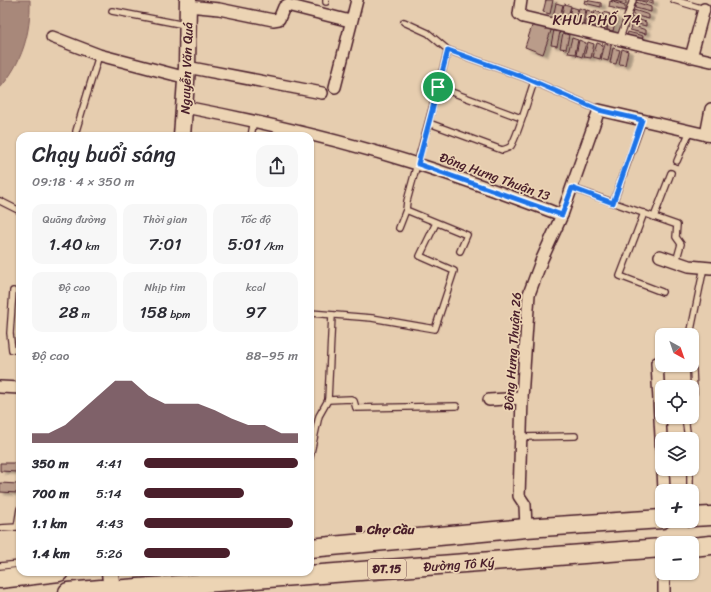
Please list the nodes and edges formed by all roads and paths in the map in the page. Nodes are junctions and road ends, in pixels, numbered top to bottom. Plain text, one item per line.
1 (357, 0) edge
2 (521, 0) edge
3 (633, 0) edge
4 (674, 0) edge
5 (188, 3) edge
6 (704, 9) joint
7 (112, 11) dead end
8 (350, 21) junction
9 (404, 22) dead end
10 (188, 25) junction
11 (52, 37) dead end
12 (619, 41) junction
13 (448, 50) junction
14 (99, 55) junction
15 (691, 57) junction
16 (711, 61) edge
17 (187, 73) junction
18 (534, 82) junction
19 (336, 87) dead end
20 (438, 87) junction
21 (322, 93) dead end
22 (185, 107) junction
23 (711, 109) edge
24 (599, 110) junction
25 (522, 118) junction
26 (254, 120) junction
27 (642, 120) junction
28 (429, 124) junction
29 (76, 131) dead end
30 (690, 131) junction
31 (182, 132) edge
32 (252, 132) edge
33 (305, 132) edge
34 (314, 134) edge
35 (708, 135) edge
36 (677, 161) dead end
37 (418, 164) junction
38 (671, 173) dead end
39 (572, 188) junction
40 (0, 201) edge
41 (613, 203) junction
42 (16, 209) edge
43 (406, 210) junction
44 (644, 214) junction
45 (562, 215) junction
46 (654, 217) junction
47 (436, 223) junction
48 (399, 228) dead end
49 (460, 251) dead end
50 (660, 256) dead end
51 (676, 262) junction
52 (707, 268) edge
53 (12, 291) dead end
54 (662, 292) dead end
55 (314, 313) edge
56 (332, 315) junction
57 (692, 328) edge
58 (16, 350) edge
59 (657, 372) edge
60 (0, 387) edge
61 (16, 388) edge
62 (522, 398) junction
63 (328, 400) junction
64 (489, 400) dead end
65 (456, 406) dead end
66 (661, 432) edge
67 (575, 436) dead end
68 (521, 438) junction
69 (314, 439) edge
70 (711, 516) edge
71 (699, 517) edge
72 (655, 520) edge
73 (16, 527) edge
74 (0, 528) edge
75 (526, 528) junction
76 (711, 546) edge
77 (699, 547) edge
78 (314, 548) edge
79 (655, 549) edge
80 (16, 564) edge
81 (0, 566) edge
82 (314, 575) edge
83 (25, 576) edge
84 (109, 576) edge
85 (300, 576) edge
86 (0, 579) edge
87 (664, 580) edge
88 (106, 591) edge
89 (72, 592) edge
90 (664, 592) edge

1 - 8 street
2 - 12 street
3 - 12 lane
4 - 6 lane
5 - 8 street
5 - 10 main road, Nguyễn Văn Quá
6 - 15 street
7 - 10 lane
8 - 19 street
9 - 13 lane
10 - 17 main road, Nguyễn Văn Quá
11 - 14 street
12 - 15 street
13 - 18 lane
13 - 20 lane
14 - 17 street
14 - 29 lane
15 - 16 street
17 - 21 street
17 - 22 main road, Nguyễn Văn Quá
18 - 24 lane
18 - 25 lane
20 - 25 lane
20 - 28 lane
22 - 26 street, Đông Hưng Thuận 13
22 - 31 main road, Nguyễn Văn Quá
23 - 35 street
24 - 27 street
24 - 39 street, Đông Hưng Thuận 26
25 - 28 lane
26 - 32 lane
26 - 33 street, Đông Hưng Thuận 13
27 - 30 street
27 - 41 lane
28 - 37 lane
30 - 35 street
30 - 36 lane
34 - 37 street, Đông Hưng Thuận 13
37 - 43 lane
37 - 45 street, Đông Hưng Thuận 13
38 - 46 lane
39 - 41 lane
39 - 45 street, Đông Hưng Thuận 26
40 - 42 lane
41 - 44 lane
43 - 47 lane
43 - 48 lane
44 - 46 lane
44 - 54 lane
45 - 62 street, Đông Hưng Thuận 26
46 - 51 lane
47 - 49 lane
47 - 56 lane
50 - 51 street
51 - 52 street
52 - 57 lane
53 - 58 lane
55 - 56 lane
56 - 63 lane
59 - 66 street
60 - 61 street
62 - 64 street
62 - 68 street, Đông Hưng Thuận 26
63 - 65 lane
63 - 69 lane
67 - 68 lane
68 - 75 street, Đông Hưng Thuận 26
70 - 71 main road
72 - 75 main road, ĐT.15
73 - 74 lane
75 - 78 main road, ĐT.15
76 - 77 main road
79 - 82 main road, Đường Tô Ký / ĐT.15
80 - 81 lane
83 - 86 main road
84 - 88 main road
85 - 88 main road, Đường Tô Ký / ĐT.15
87 - 90 street
88 - 89 main road, Đường Tô Ký

